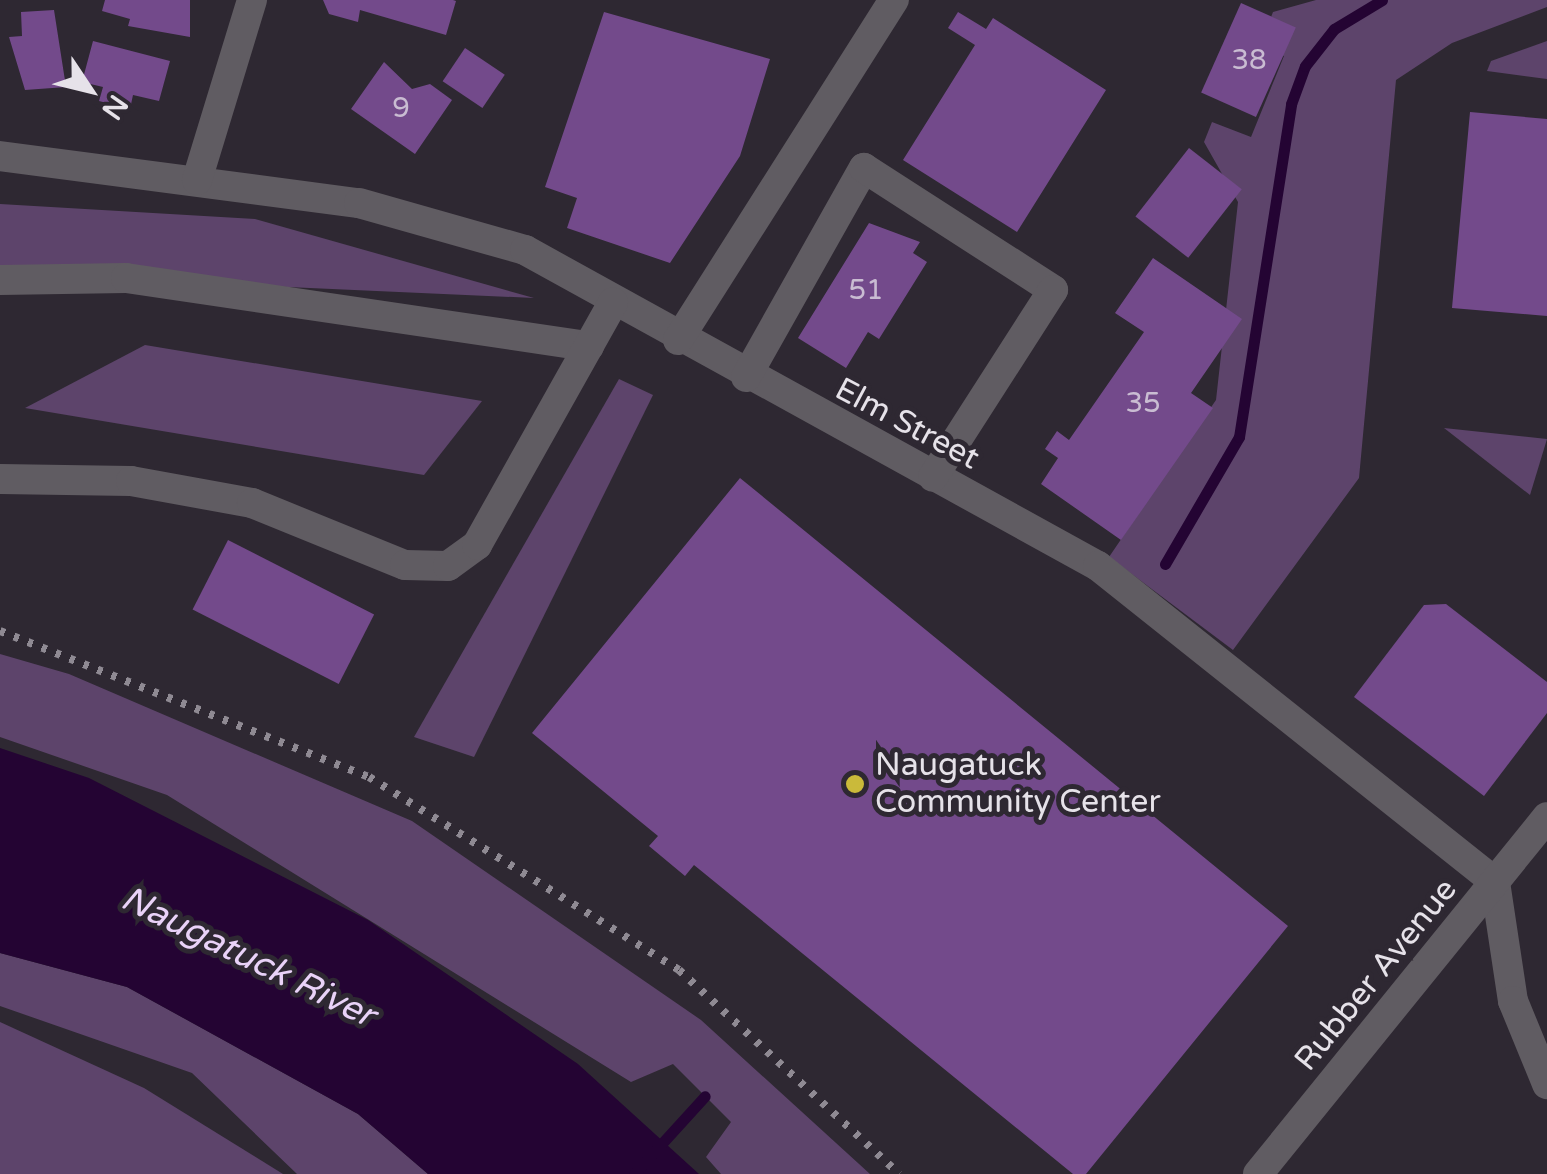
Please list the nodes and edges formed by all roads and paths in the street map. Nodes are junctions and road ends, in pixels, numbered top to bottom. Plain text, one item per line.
1 (252, 0) edge
2 (894, 0) edge
3 (0, 156) edge
4 (197, 180) junction
5 (0, 280) edge
6 (613, 302) junction
7 (678, 340) junction
8 (589, 346) junction
9 (746, 377) junction
10 (933, 477) junction
11 (0, 479) edge
12 (1547, 817) edge
13 (1496, 882) junction
14 (1547, 1084) edge
15 (1258, 1174) edge

1 - 4 street
2 - 7 street
3 - 4 street, Elm Street
4 - 6 street, Elm Street
5 - 8 street
6 - 7 street, Elm Street
6 - 8 street
7 - 9 street, Elm Street
8 - 11 street
9 - 10 street, Elm Street
9 - 10 street
10 - 13 street, Elm Street
12 - 13 street, Rubber Avenue
13 - 14 street
13 - 15 street, Rubber Avenue

